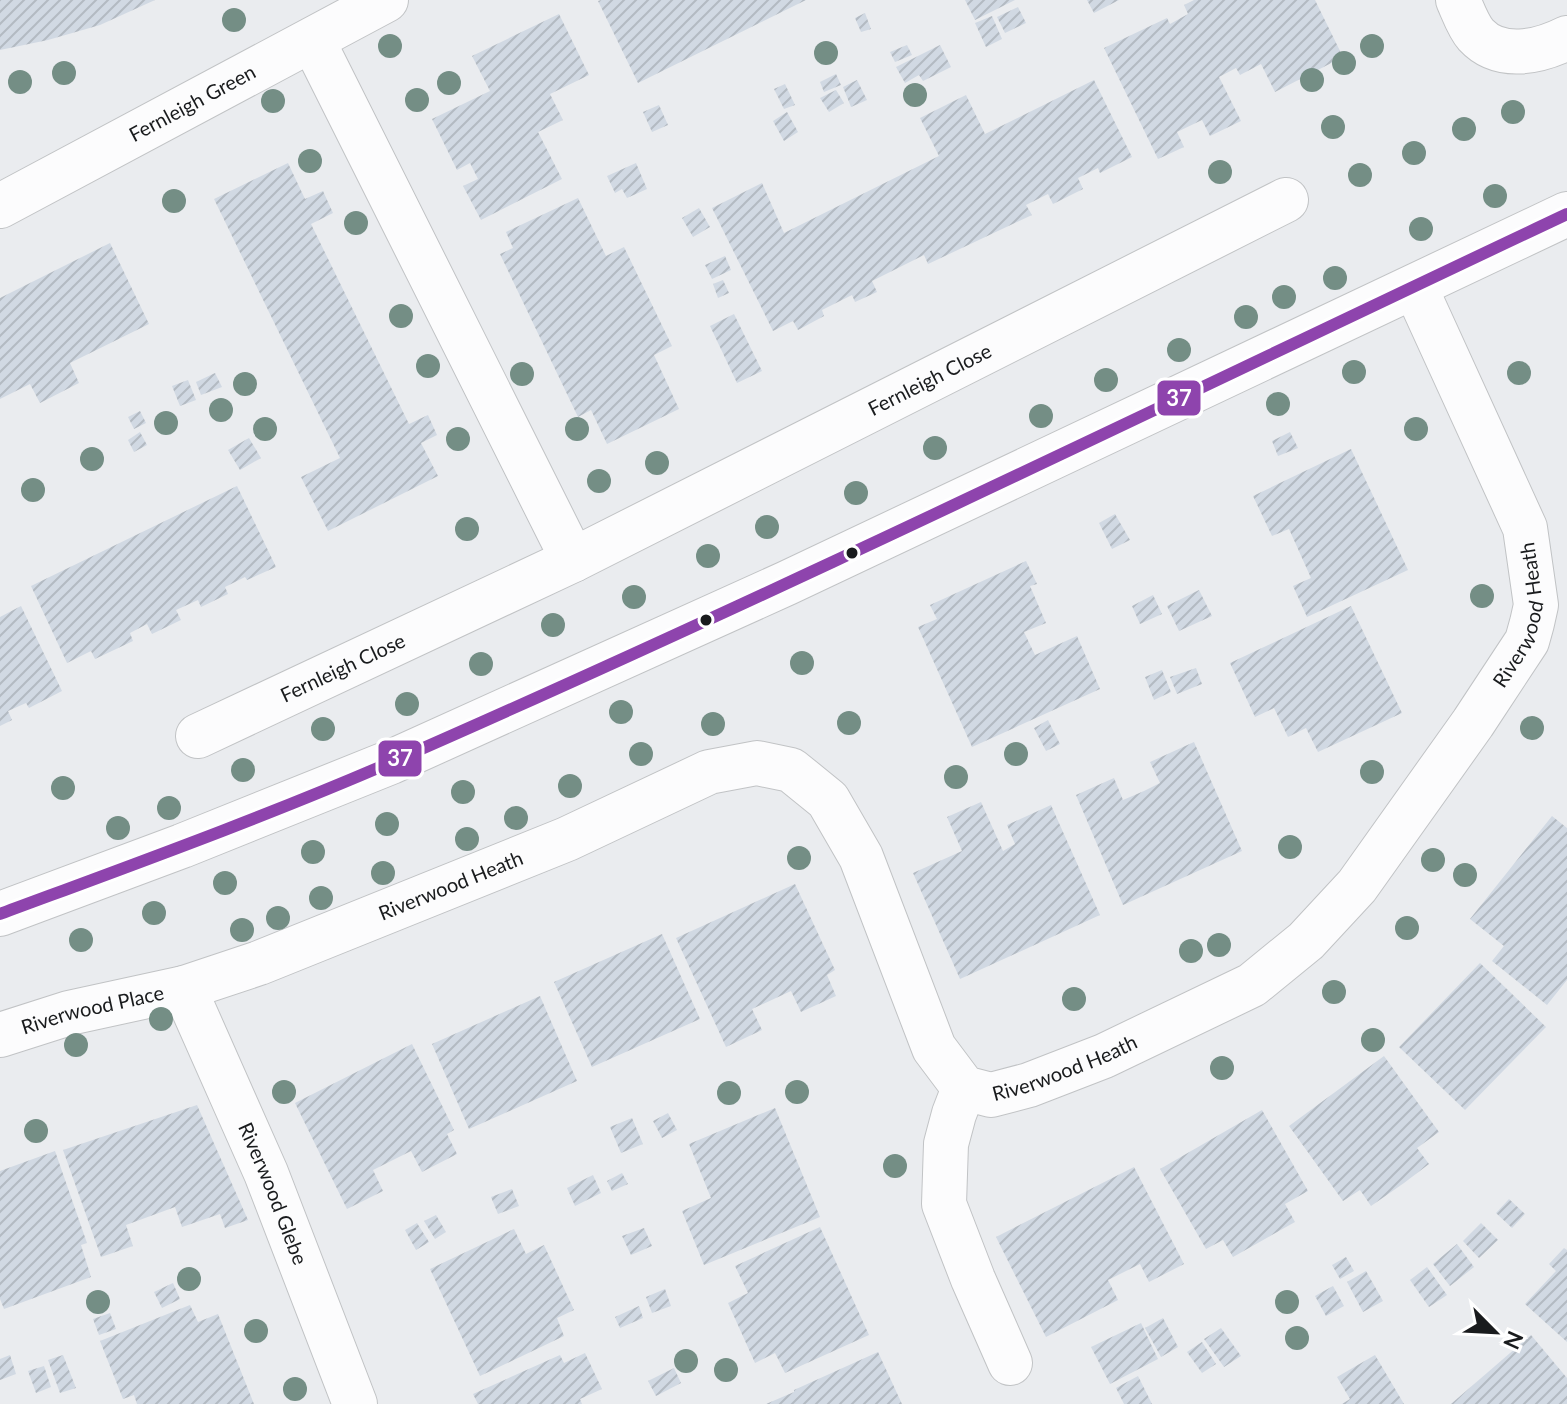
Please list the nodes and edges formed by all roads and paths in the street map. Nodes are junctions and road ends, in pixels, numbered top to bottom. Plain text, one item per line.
1 (386, 0) edge
2 (1458, 0) edge
3 (1567, 38) edge
4 (313, 41) junction
5 (1286, 200) dead end
6 (0, 206) edge
7 (1567, 214) edge
8 (1415, 287) junction
9 (573, 560) junction
10 (198, 736) dead end
11 (0, 914) edge
12 (184, 988) junction
13 (0, 1035) edge
14 (964, 1088) junction
15 (1010, 1363) dead end
16 (355, 1404) edge

1 - 4 street, Fernleigh Green
2 - 3 street
4 - 6 street, Fernleigh Green
4 - 9 street
5 - 9 street, Fernleigh Close
7 - 8 street
8 - 11 street
8 - 14 street, Riverwood Heath
9 - 10 street, Fernleigh Close
12 - 13 street, Riverwood Place
12 - 14 street, Riverwood Heath
12 - 16 street, Riverwood Glebe
14 - 15 street

